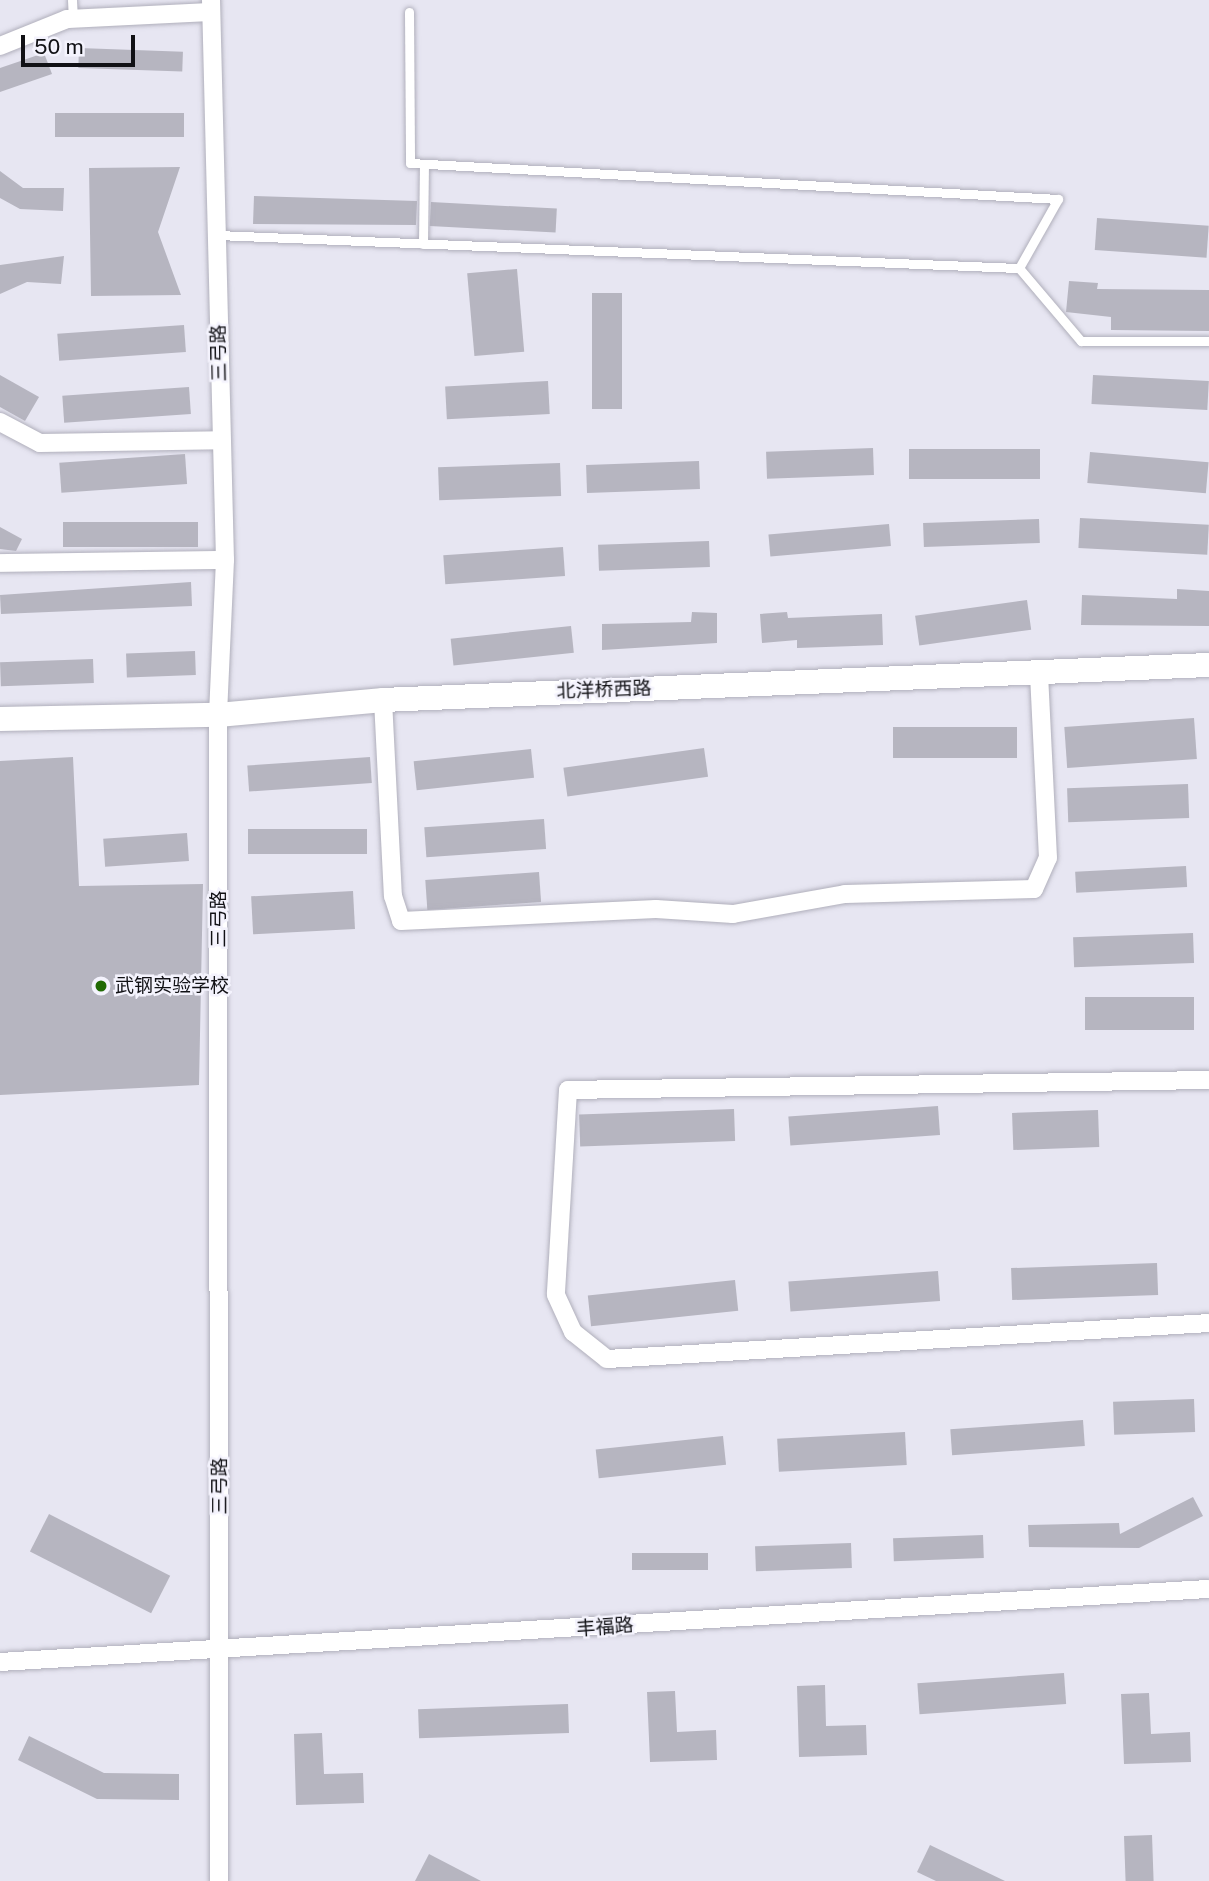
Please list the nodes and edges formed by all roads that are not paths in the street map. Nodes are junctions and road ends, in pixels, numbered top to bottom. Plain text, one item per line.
1 (72, 0) edge
2 (211, 6) edge
3 (409, 12) dead end
4 (73, 19) junction
5 (0, 46) edge
6 (424, 164) junction
7 (217, 234) junction
8 (423, 244) junction
9 (1019, 268) junction
10 (1209, 341) edge
11 (0, 422) edge
12 (221, 440) junction
13 (225, 560) junction
14 (0, 564) edge
15 (1209, 665) edge
16 (1039, 672) junction
17 (383, 699) junction
18 (218, 715) junction
19 (0, 719) edge
20 (1209, 1080) edge
21 (1209, 1323) edge
22 (1209, 1589) edge
23 (221, 1651) junction
24 (0, 1662) edge
25 (219, 1881) edge

1 - 4 lane
2 - 4 street
2 - 7 street, 三弓路
3 - 6 lane
4 - 5 street
6 - 8 lane
6 - 9 lane
7 - 8 lane
7 - 12 street, 三弓路
8 - 9 lane
9 - 10 lane
11 - 12 street
12 - 13 street, 三弓路
13 - 14 street
13 - 18 street, 三弓路
15 - 16 main road, 北洋桥西路
16 - 17 main road, 北洋桥西路
16 - 17 street
17 - 18 main road, 北洋桥西路
18 - 19 main road, 北洋桥西路
18 - 23 street, 三弓路
20 - 21 street
22 - 23 street, 丰福路
23 - 24 street, 丰福路
23 - 25 street, 三弓路

